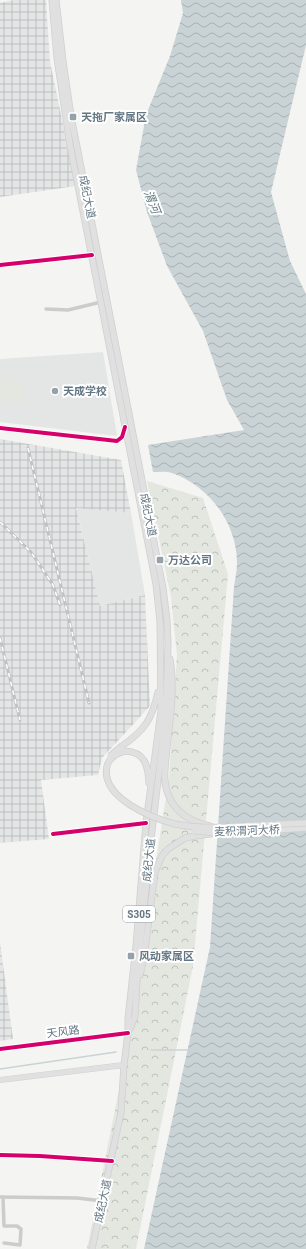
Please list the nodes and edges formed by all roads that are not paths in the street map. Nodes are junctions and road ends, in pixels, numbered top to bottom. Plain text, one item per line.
1 (52, 0) edge
2 (56, 0) edge
3 (92, 255) junction
4 (0, 265) edge
5 (101, 302) junction
6 (46, 309) dead end
7 (125, 427) junction
8 (0, 428) edge
9 (168, 644) junction
10 (161, 680) junction
11 (123, 748) junction
12 (150, 795) junction
13 (146, 823) junction
14 (306, 823) edge
15 (306, 828) edge
16 (218, 830) junction
17 (53, 834) dead end
18 (138, 987) junction
19 (128, 1034) junction
20 (0, 1049) edge
21 (124, 1065) junction
22 (0, 1080) edge
23 (0, 1155) edge
24 (112, 1161) junction
25 (2, 1197) edge
26 (103, 1201) junction
27 (4, 1243) dead end
28 (92, 1249) edge

1 - 3 main road, 成纪大道 / S305
2 - 9 main road, 成纪大道
3 - 4 street
3 - 5 main road, 成纪大道 / S305
5 - 6 street
5 - 7 main road, 成纪大道 / S305
7 - 8 street
7 - 10 main road, 成纪大道 / S305
9 - 16 main road, bridge
9 - 18 main road, 成纪大道
10 - 11 main road, 麦积渭河大桥
10 - 12 main road, 成纪大道 / S305
11 - 12 main road
11 - 16 main road, 麦积渭河大桥, bridge
12 - 13 main road, 成纪大道 / S305
13 - 17 street
13 - 19 main road, 成纪大道 / S305
14 - 16 main road, 麦积渭河大桥, bridge
15 - 16 main road, 麦积渭河大桥
16 - 18 main road, bridge
18 - 19 main road, 成纪大道
19 - 20 street, 天风路
19 - 21 main road, 成纪大道 / S305
21 - 22 main road
21 - 24 main road, 成纪大道 / S305
23 - 24 street
24 - 26 main road, 成纪大道 / S305
25 - 26 street
25 - 27 street
26 - 28 main road, 成纪大道 / S305

